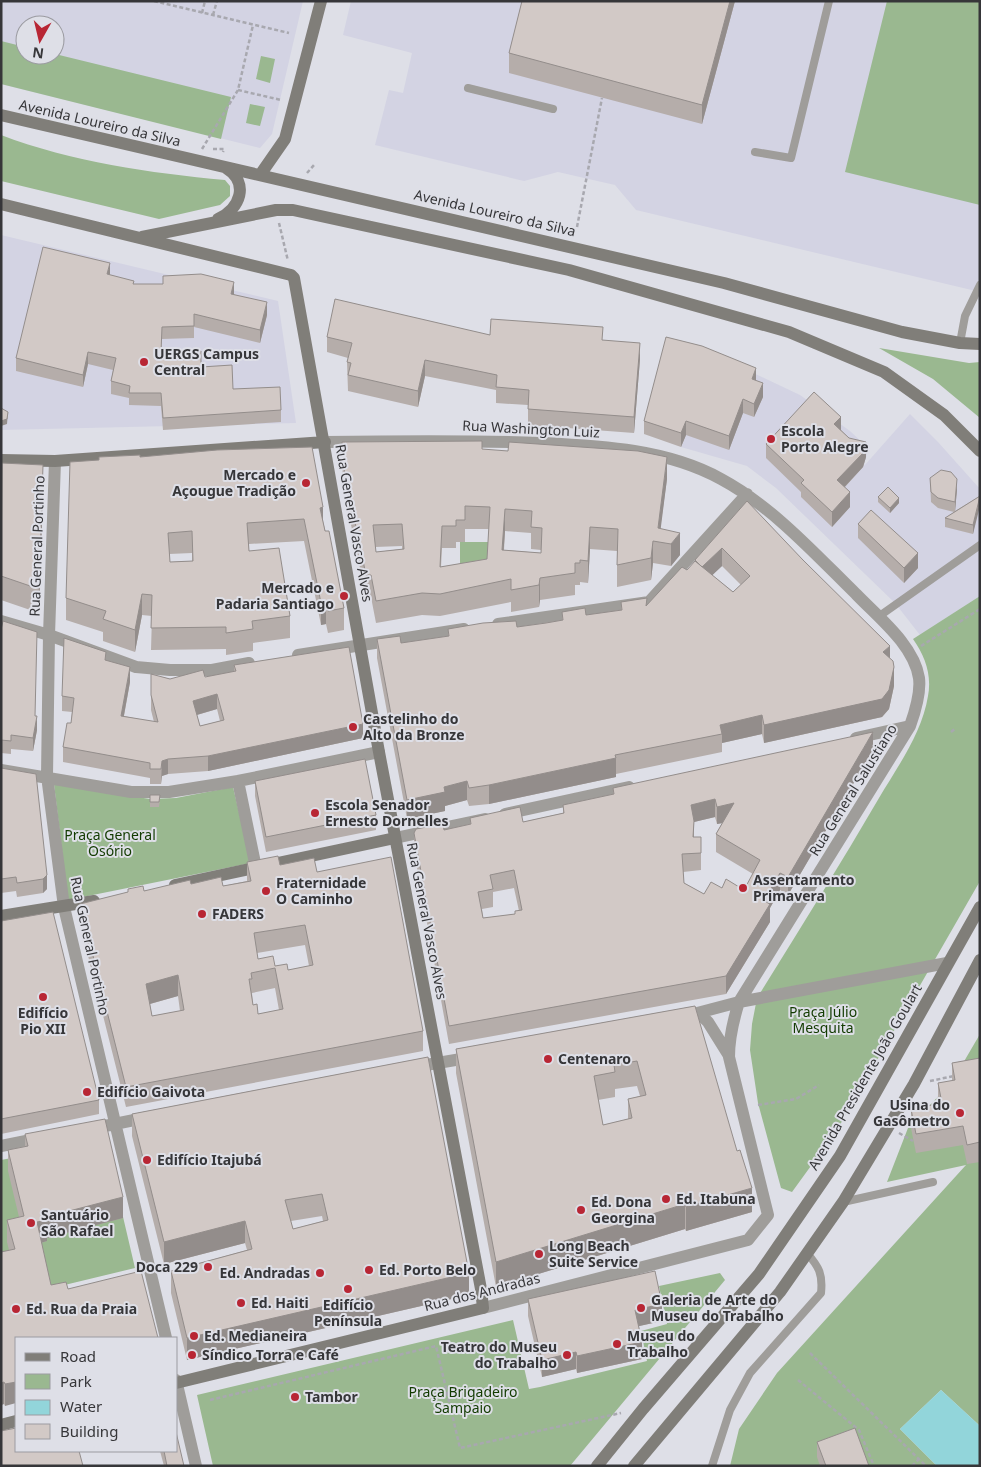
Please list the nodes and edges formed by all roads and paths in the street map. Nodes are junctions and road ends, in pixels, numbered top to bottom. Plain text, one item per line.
1 (154, 1) edge
2 (205, 1) edge
3 (217, 1) edge
4 (322, 1) edge
5 (829, 1) edge
6 (202, 13) junction
7 (214, 15) junction
8 (253, 25) junction
9 (289, 34) dead end
10 (468, 88) dead end
11 (238, 90) junction
12 (602, 98) dead end
13 (281, 100) dead end
14 (553, 109) dead end
15 (1, 115) edge
16 (755, 152) dead end
17 (222, 167) junction
18 (260, 174) junction
19 (1, 204) edge
20 (209, 224) junction
21 (578, 227) dead end
22 (137, 238) junction
23 (980, 285) edge
24 (960, 343) junction
25 (980, 344) edge
26 (325, 442) junction
27 (980, 451) edge
28 (1, 460) edge
29 (55, 461) junction
30 (747, 494) junction
31 (980, 545) edge
32 (980, 609) edge
33 (878, 617) junction
34 (1, 621) edge
35 (48, 635) junction
36 (359, 644) junction
37 (909, 653) junction
38 (281, 658) edge
39 (261, 661) edge
40 (910, 726) junction
41 (955, 729) dead end
42 (951, 732) dead end
43 (846, 740) edge
44 (379, 752) junction
45 (1, 770) edge
46 (47, 776) junction
47 (238, 781) junction
48 (644, 784) edge
49 (395, 838) junction
50 (256, 868) junction
51 (160, 888) edge
52 (103, 900) edge
53 (64, 907) junction
54 (980, 907) edge
55 (1, 916) edge
56 (980, 960) edge
57 (947, 963) junction
58 (739, 1002) junction
59 (700, 1014) junction
60 (668, 1020) edge
61 (486, 1054) edge
62 (729, 1057) junction
63 (439, 1063) junction
64 (403, 1069) edge
65 (956, 1076) edge
66 (914, 1084) junction
67 (819, 1085) dead end
68 (758, 1105) dead end
69 (163, 1115) edge
70 (115, 1124) junction
71 (77, 1131) edge
72 (58, 1135) edge
73 (1, 1146) edge
74 (934, 1182) dead end
75 (765, 1200) joint
76 (843, 1202) junction
77 (807, 1253) junction
78 (483, 1308) junction
79 (166, 1337) edge
80 (810, 1353) dead end
81 (798, 1380) dead end
82 (178, 1382) edge
83 (178, 1386) edge
84 (210, 1400) dead end
85 (643, 1408) junction
86 (15, 1421) edge
87 (1, 1425) edge
88 (919, 1459) junction
89 (196, 1466) edge
90 (598, 1466) edge
91 (634, 1466) edge
92 (712, 1466) edge
93 (874, 1466) edge
94 (912, 1466) edge
95 (926, 1466) edge

1 - 6 path
2 - 6 path
3 - 7 path
4 - 18 main road
5 - 16 lane
6 - 7 path
7 - 8 path
8 - 9 path
8 - 11 path
10 - 14 lane
11 - 13 path
11 - 17 path
12 - 21 path
15 - 17 main road, Avenida Loureiro da Silva
17 - 18 main road, Avenida Loureiro da Silva
17 - 20 main road
18 - 24 main road, Avenida Loureiro da Silva
19 - 22 main road
20 - 22 main road
20 - 27 main road
22 - 26 main road, Rua General Vasco Alves
23 - 24 lane
24 - 25 main road, Avenida Loureiro da Silva
26 - 29 main road, Rua Washington Luiz
26 - 30 street, Rua Washington Luiz
26 - 36 main road, Rua General Vasco Alves
28 - 29 main road, Rua Washington Luiz
29 - 35 street, Rua General Portinho
30 - 33 street, Rua Washington Luiz
30 - 36 street
31 - 33 lane
32 - 37 path
33 - 37 street, Rua Washington Luiz
34 - 35 street
35 - 39 street
35 - 46 street, Rua General Portinho
36 - 38 street
36 - 44 main road, Rua General Vasco Alves
37 - 40 street, Rua Washington Luiz
40 - 43 street
40 - 58 street, Rua General Salustiano
41 - 42 path
44 - 47 street
44 - 49 main road, Rua General Vasco Alves
45 - 46 street
46 - 47 street
46 - 53 street, Rua General Portinho
47 - 50 street
48 - 49 street
49 - 50 main road
49 - 63 main road, Rua General Vasco Alves
50 - 51 main road
52 - 53 main road
53 - 55 main road
53 - 70 street, Rua General Portinho
54 - 57 main road, Avenida Presidente João Goulart
56 - 66 main road
57 - 58 street
57 - 85 main road, Avenida Presidente João Goulart
58 - 59 street
58 - 62 street, Rua General Salustiano
59 - 60 street
59 - 62 street
61 - 63 street
62 - 75 street, Rua General Salustiano
63 - 64 street
63 - 78 main road, Rua General Vasco Alves
65 - 66 path
66 - 76 main road
67 - 68 path
69 - 70 street
70 - 71 street
70 - 79 street, Rua General Portinho
72 - 73 street
74 - 76 lane
75 - 78 street, Rua dos Andradas
76 - 77 main road
77 - 91 main road
77 - 92 lane
78 - 82 main road, Rua dos Andradas
80 - 88 path
81 - 93 path
83 - 89 street
84 - 85 path
85 - 90 main road, Avenida Presidente João Goulart
86 - 87 main road
88 - 94 path
88 - 95 path

